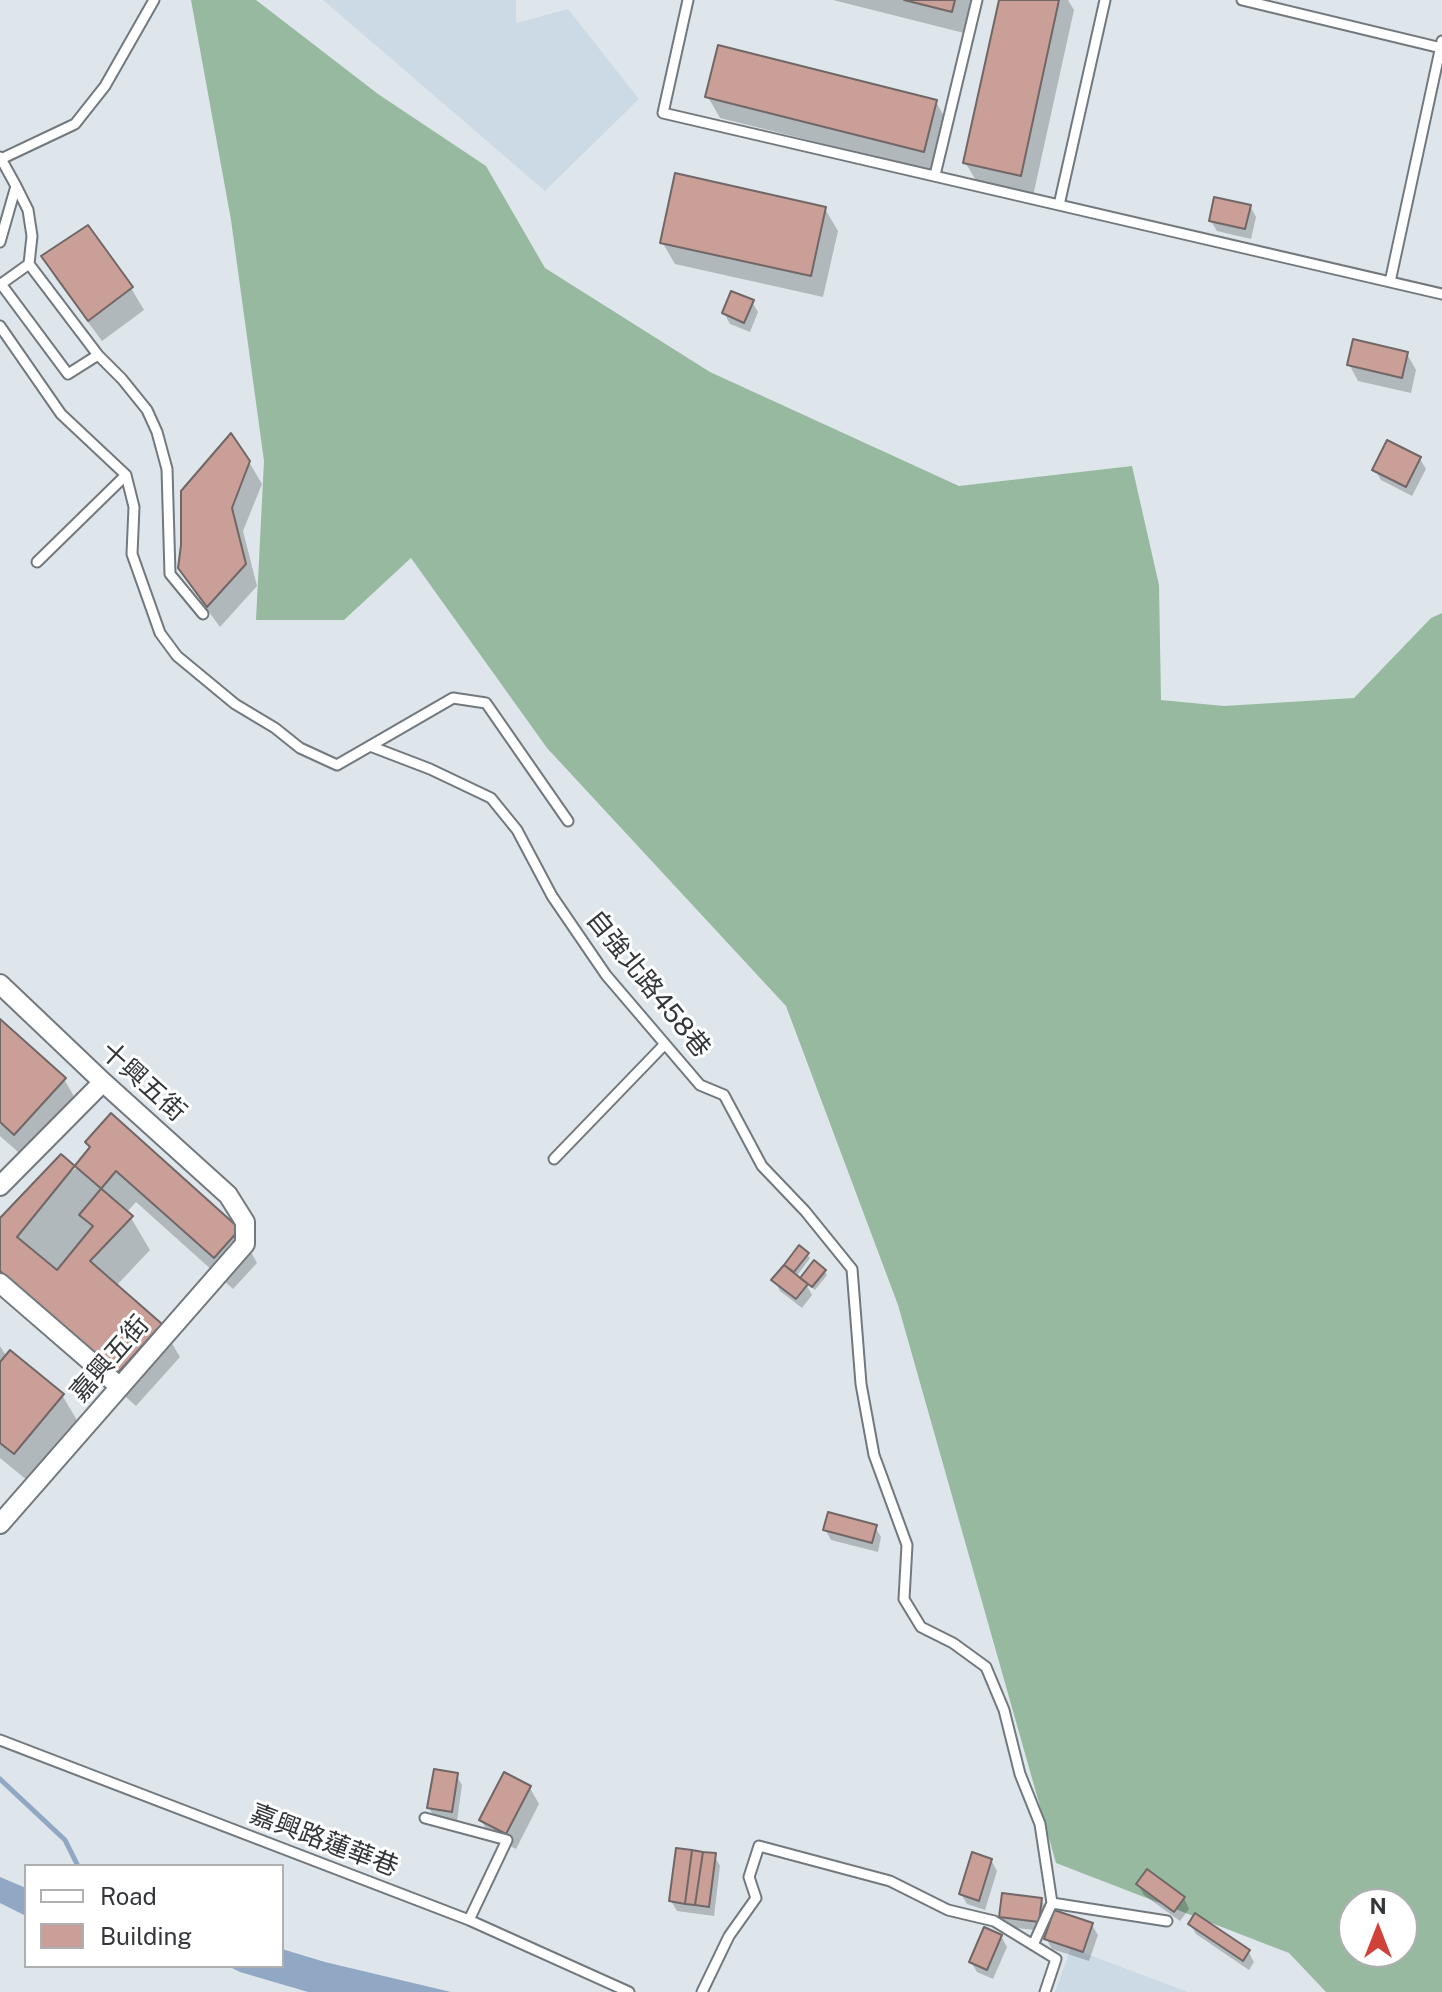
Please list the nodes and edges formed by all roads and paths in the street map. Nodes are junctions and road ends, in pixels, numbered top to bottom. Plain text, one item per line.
1 (154, 0) edge
2 (688, 0) edge
3 (977, 0) edge
4 (1105, 0) edge
5 (1242, 0) edge
6 (1441, 44) edge
7 (0, 158) edge
8 (935, 175) junction
9 (16, 186) junction
10 (1059, 205) junction
11 (0, 242) edge
12 (29, 264) junction
13 (1390, 282) junction
14 (1442, 294) edge
15 (0, 326) edge
16 (98, 355) junction
17 (126, 475) junction
18 (37, 562) dead end
19 (203, 614) dead end
20 (370, 746) junction
21 (568, 821) dead end
22 (0, 984) edge
23 (665, 1044) junction
24 (103, 1082) junction
25 (554, 1159) dead end
26 (0, 1186) edge
27 (245, 1222) joint
28 (0, 1283) edge
29 (120, 1387) junction
30 (0, 1524) edge
31 (0, 1740) edge
32 (425, 1818) dead end
33 (1052, 1903) junction
34 (469, 1920) junction
35 (1167, 1921) dead end
36 (1033, 1945) junction
37 (629, 1992) edge
38 (702, 1992) edge
39 (1045, 1992) edge

1 - 7 lane
2 - 8 lane
3 - 8 lane
4 - 10 lane
5 - 6 lane
6 - 13 lane
7 - 9 lane
8 - 10 lane
9 - 11 lane
9 - 12 lane
10 - 13 lane
12 - 16 lane
12 - 16 lane
13 - 14 lane
15 - 17 lane
16 - 19 lane
17 - 18 lane
17 - 20 lane
20 - 21 lane
20 - 23 lane, 自強北路458巷
22 - 24 street, 十興五街
23 - 25 lane
23 - 33 lane, 自強北路458巷
24 - 26 street
24 - 27 street, 十興五街
27 - 29 street, 嘉興五街
28 - 29 street
29 - 30 street, 嘉興五街
31 - 34 lane, 嘉興路蓮華巷
32 - 34 lane
33 - 35 lane
33 - 36 lane
34 - 37 lane, 嘉興路蓮華巷
36 - 38 lane
36 - 39 lane

